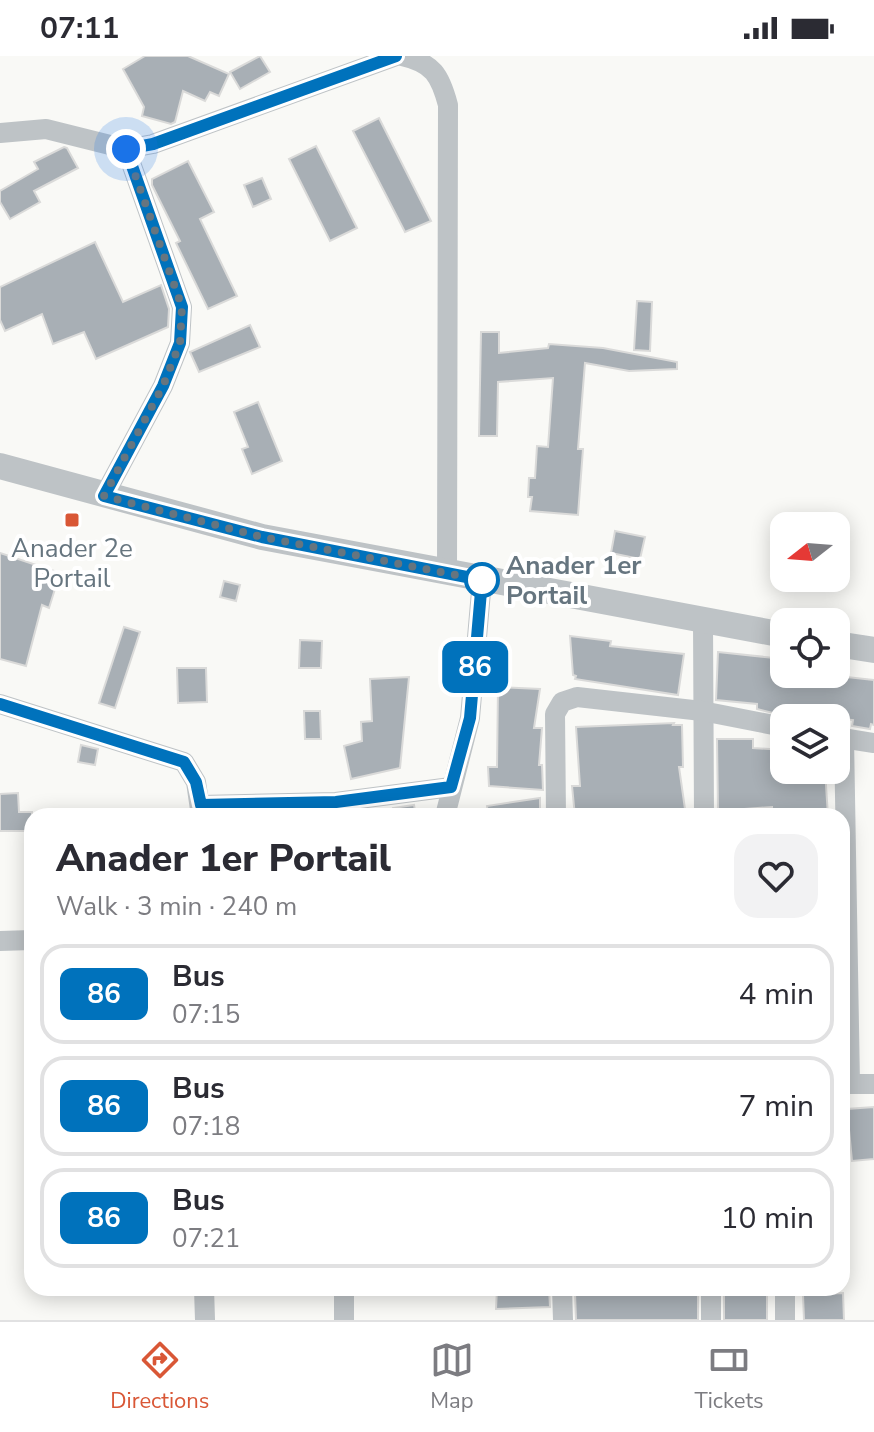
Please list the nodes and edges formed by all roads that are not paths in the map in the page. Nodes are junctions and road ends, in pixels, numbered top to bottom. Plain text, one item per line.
1 (399, 56) edge
2 (0, 133) edge
3 (126, 149) junction
4 (0, 466) edge
5 (104, 496) junction
6 (447, 573) junction
7 (482, 580) junction
8 (703, 622) junction
9 (770, 633) edge
10 (850, 646) edge
11 (874, 650) edge
12 (0, 704) edge
13 (702, 711) junction
14 (770, 724) edge
15 (850, 739) edge
16 (874, 743) edge
17 (841, 784) edge
18 (451, 787) junction
19 (201, 808) edge
20 (341, 808) edge
21 (447, 808) edge
22 (556, 808) edge
23 (704, 808) edge
24 (841, 808) edge
25 (24, 940) edge
26 (0, 941) edge
27 (850, 1084) edge
28 (874, 1084) edge
29 (204, 1296) edge
30 (344, 1296) edge
31 (562, 1296) edge
32 (711, 1296) edge
33 (785, 1296) edge
34 (205, 1320) edge
35 (344, 1320) edge
36 (563, 1320) edge
37 (711, 1320) edge
38 (785, 1320) edge

1 - 3 street
1 - 6 street
2 - 3 street
3 - 5 street
4 - 5 street
5 - 6 street
6 - 7 street
7 - 8 street
7 - 18 street
8 - 9 street
8 - 13 street
10 - 11 street
12 - 19 street
13 - 14 street
13 - 22 street
13 - 23 street
15 - 16 street
17 - 24 street
18 - 20 street
18 - 21 street
25 - 26 street
27 - 28 street
29 - 34 street
30 - 35 street
31 - 36 street
32 - 37 street
33 - 38 street

